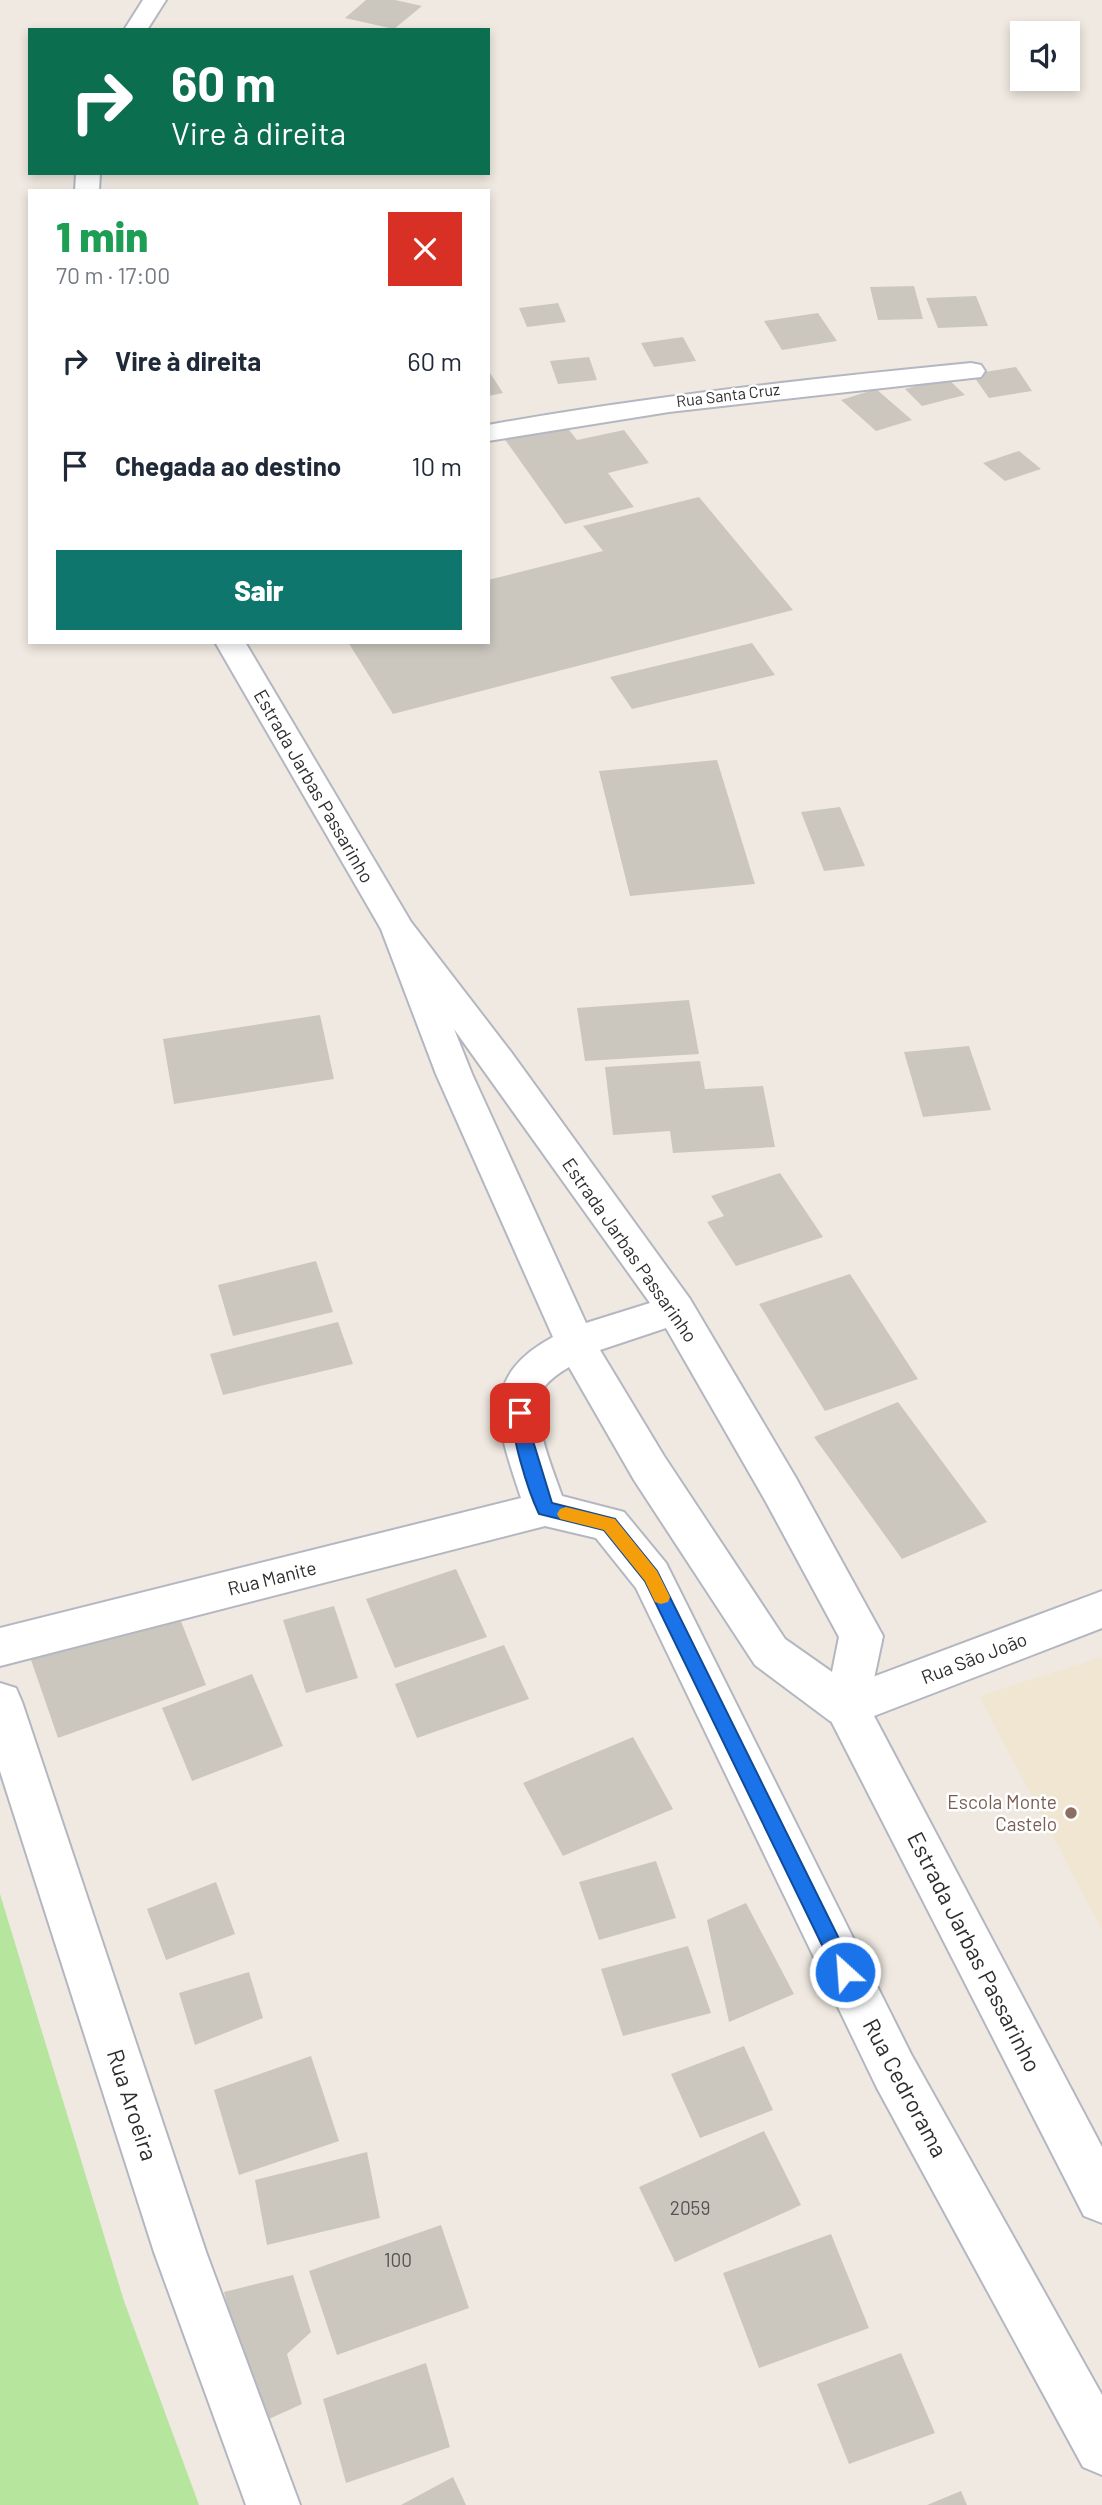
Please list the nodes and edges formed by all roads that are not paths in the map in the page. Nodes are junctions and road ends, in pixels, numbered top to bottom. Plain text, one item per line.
1 (155, 0) edge
2 (136, 28) edge
3 (971, 370) dead end
4 (490, 433) edge
5 (231, 644) edge
6 (398, 929) junction
7 (676, 1310) junction
8 (576, 1344) junction
9 (545, 1509) junction
10 (1102, 1609) edge
11 (0, 1647) edge
12 (0, 1702) edge
13 (846, 1707) junction
14 (1102, 2198) edge
15 (1102, 2448) edge
16 (273, 2505) edge

1 - 2 street
3 - 4 street, Rua Santa Cruz
5 - 6 street, Estrada Jarbas Passarinho
6 - 7 street, Estrada Jarbas Passarinho
6 - 8 street, Estrada Jarbas Passarinho
7 - 8 street
7 - 13 street, Estrada Jarbas Passarinho
8 - 9 street
8 - 13 street, Estrada Jarbas Passarinho
9 - 11 street, Rua Manite
9 - 15 street, Rua Cedrorama
10 - 13 street, Rua São João
12 - 16 street, Rua Aroeira
13 - 14 street, Estrada Jarbas Passarinho

